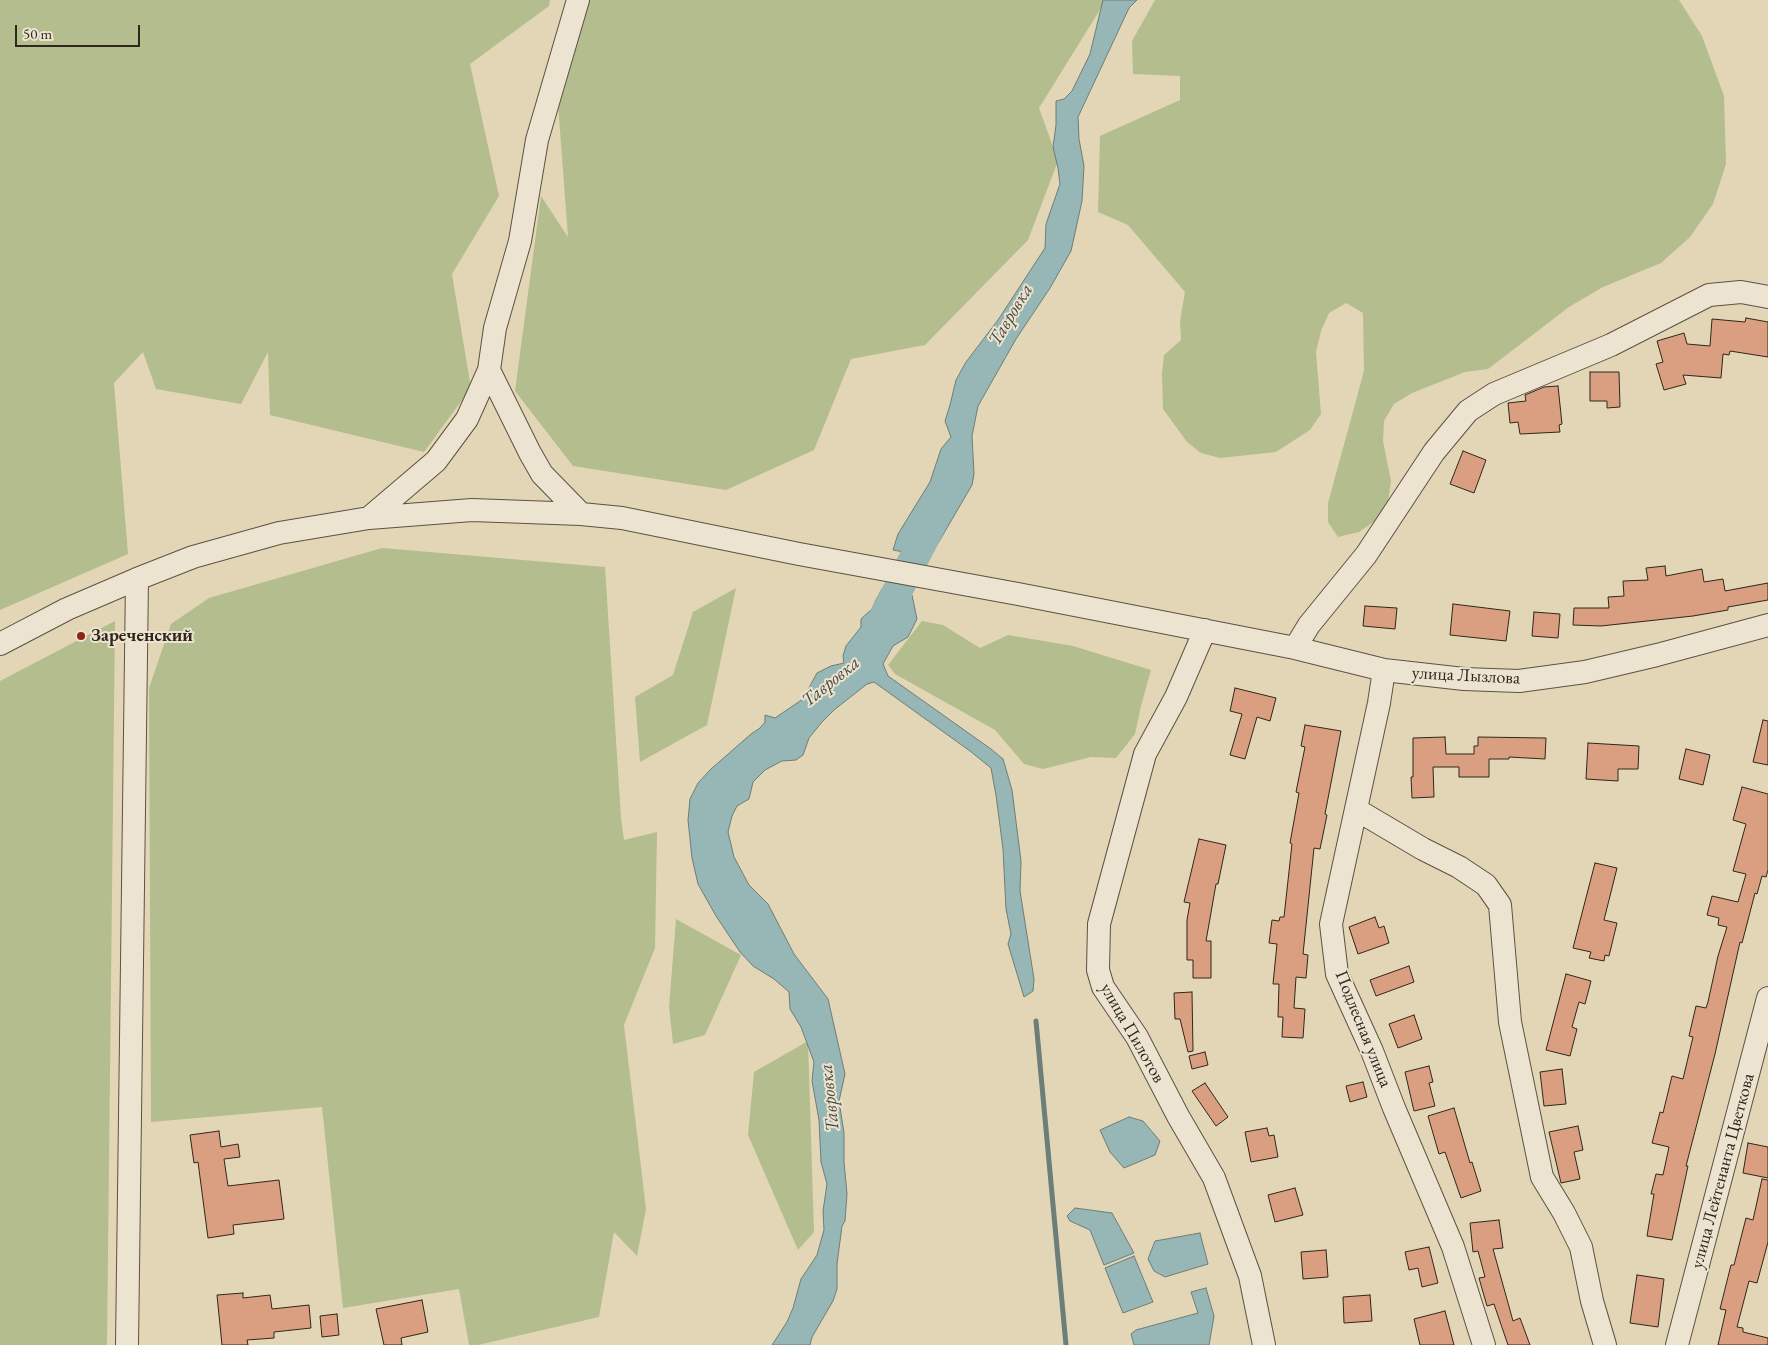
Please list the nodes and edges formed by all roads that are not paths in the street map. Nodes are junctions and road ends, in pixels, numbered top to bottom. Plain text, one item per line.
1 (578, 0) edge
2 (1768, 297) edge
3 (490, 370) junction
4 (581, 514) junction
5 (368, 518) junction
6 (137, 579) junction
7 (1768, 625) edge
8 (1205, 630) junction
9 (0, 644) edge
10 (1295, 648) junction
11 (1384, 670) junction
12 (1357, 810) junction
13 (1768, 998) edge
14 (127, 1345) edge
15 (1264, 1345) edge
16 (1484, 1345) edge
17 (1605, 1345) edge
18 (1677, 1345) edge

1 - 3 street
2 - 10 street
3 - 4 street
3 - 5 street
4 - 5 street, улица Лызлова
4 - 8 street, улица Лызлова
5 - 6 street, улица Лызлова
6 - 9 street, улица Лызлова
6 - 14 street
7 - 11 street, улица Лызлова
8 - 10 street, улица Лызлова
8 - 15 street, улица Пилотов
10 - 11 street, улица Лызлова
11 - 12 street, Подлесная улица
12 - 16 street, Подлесная улица
12 - 17 street
13 - 18 street, улица Лейтенанта Цветкова

